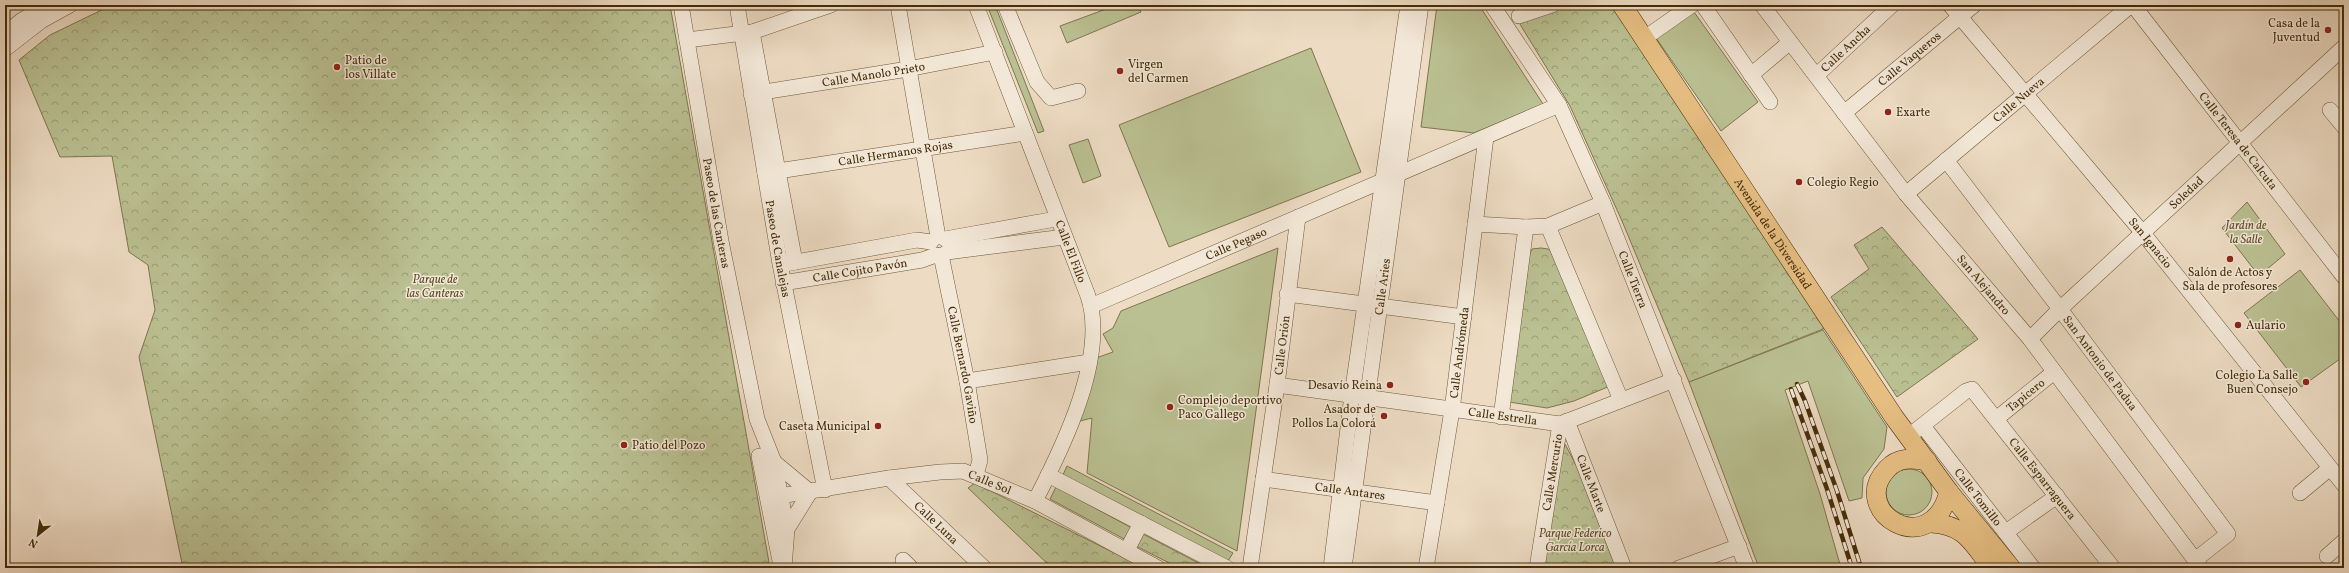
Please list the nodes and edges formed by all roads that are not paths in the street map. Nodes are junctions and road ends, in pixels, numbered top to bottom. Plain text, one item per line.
1 (50, 5) edge
2 (70, 5) edge
3 (681, 5) edge
4 (737, 5) edge
5 (831, 5) edge
6 (898, 5) edge
7 (976, 5) edge
8 (1005, 5) edge
9 (1408, 5) edge
10 (1421, 5) edge
11 (1492, 5) edge
12 (1552, 5) edge
13 (1622, 5) edge
14 (1692, 5) edge
15 (1703, 5) edge
16 (1762, 5) edge
17 (1892, 5) edge
18 (1974, 5) edge
19 (2132, 5) edge
20 (1955, 11) edge
21 (1519, 16) dead end
22 (747, 33) junction
23 (1652, 33) dead end
24 (5, 34) edge
25 (687, 40) junction
26 (1790, 42) junction
27 (2344, 47) edge
28 (5, 49) edge
29 (995, 52) junction
30 (908, 69) junction
31 (1751, 75) junction
32 (1817, 76) junction
33 (1078, 92) dead end
34 (758, 94) junction
35 (2025, 94) junction
36 (1770, 102) dead end
37 (1559, 106) junction
38 (2330, 110) dead end
39 (1844, 113) junction
40 (2344, 127) edge
41 (1025, 133) junction
42 (1486, 137) junction
43 (2239, 143) junction
44 (922, 148) junction
45 (1946, 160) junction
46 (772, 172) junction
47 (1396, 176) junction
48 (1381, 181) junction
49 (1906, 194) junction
50 (1603, 203) junction
51 (1298, 217) junction
52 (1056, 219) junction
53 (1475, 224) junction
54 (1548, 226) junction
55 (1526, 227) junction
56 (2142, 232) junction
57 (1064, 237) junction
58 (939, 247) junction
59 (797, 262) junction
60 (780, 264) junction
61 (2344, 278) edge
62 (802, 280) junction
63 (783, 283) junction
64 (1287, 294) junction
65 (1365, 304) junction
66 (1091, 306) junction
67 (1380, 306) junction
68 (2060, 309) junction
69 (1464, 317) junction
70 (2030, 339) junction
71 (1089, 362) junction
72 (2054, 372) junction
73 (1674, 380) junction
74 (967, 381) junction
75 (1277, 385) junction
76 (1359, 396) junction
77 (1621, 400) junction
78 (1452, 410) junction
79 (1500, 417) junction
80 (1996, 418) junction
81 (757, 419) junction
82 (1563, 423) junction
83 (1916, 431) junction
84 (760, 456) junction
85 (774, 462) junction
86 (1927, 462) junction
87 (1891, 464) junction
88 (2330, 468) junction
89 (976, 475) junction
90 (1048, 475) junction
91 (889, 478) junction
92 (1263, 479) junction
93 (2344, 485) edge
94 (825, 490) junction
95 (1347, 491) junction
96 (810, 492) junction
97 (1949, 492) junction
98 (2300, 493) dead end
99 (780, 496) junction
100 (2057, 496) junction
101 (1035, 501) junction
102 (1437, 503) junction
103 (1141, 523) junction
104 (1931, 523) junction
105 (781, 532) junction
106 (2006, 532) junction
107 (2344, 541) edge
108 (1739, 546) junction
109 (1127, 550) junction
110 (2327, 556) dead end
111 (2198, 564) edge
112 (783, 568) edge
113 (984, 568) edge
114 (1158, 568) edge
115 (1227, 568) edge
116 (1250, 568) edge
117 (1331, 568) edge
118 (1344, 568) edge
119 (1426, 568) edge
120 (1537, 568) edge
121 (1624, 568) edge
122 (1679, 568) edge
123 (1747, 568) edge
124 (1992, 568) edge
125 (2010, 568) edge
126 (2034, 568) edge
127 (2113, 568) edge

1 - 24 street
2 - 28 street
3 - 25 street, Paseo de las Canteras
4 - 22 street, Paseo de Canalejas
5 - 22 street
6 - 30 street, Calle Bernardo Gaviño
7 - 29 street, Calle El Fillo
8 - 33 street
9 - 48 street, Calle Aries
10 - 47 street, Calle Aries
11 - 37 street, Calle Tierra
12 - 21 street
13 - 83 main road, Avenida de la Diversidad
14 - 23 street
15 - 31 street
16 - 26 street, San Alejandro
17 - 32 street, Calle Ancha
18 - 20 street, Calle Vaqueros
19 - 35 street, Calle Nueva
19 - 43 street, Calle Teresa de Calcuta
20 - 35 street, San Ignacio
20 - 39 street, Calle Vaqueros
22 - 25 street
22 - 34 street, Paseo de Canalejas
25 - 81 street, Paseo de las Canteras
26 - 31 street
26 - 32 street, San Alejandro
27 - 43 street, Soledad
29 - 30 street, Calle Manolo Prieto
29 - 41 street, Calle El Fillo
30 - 34 street, Calle Manolo Prieto
30 - 44 street, Calle Bernardo Gaviño
31 - 36 street
32 - 39 street, San Alejandro
34 - 46 street, Paseo de Canalejas
35 - 45 street, Calle Nueva
35 - 56 street, San Ignacio
37 - 42 street
37 - 50 street, Calle Tierra
38 - 40 street
39 - 49 street, San Alejandro
41 - 44 street, Calle Hermanos Rojas
41 - 52 street, Calle El Fillo
42 - 47 street
42 - 53 street, Calle Andrómeda
43 - 56 street, Soledad
43 - 61 street, Calle Teresa de Calcuta
44 - 46 street, Calle Hermanos Rojas
44 - 58 street, Calle Bernardo Gaviño
45 - 49 street, Calle Nueva
45 - 68 street, San Antonio de Padua
46 - 59 street
46 - 60 street, Paseo de Canalejas
47 - 48 street, Calle Pegaso
47 - 67 street, Calle Aries
48 - 51 street, Calle Pegaso
48 - 65 street, Calle Aries
49 - 70 street, San Alejandro
50 - 54 street
50 - 73 street, Calle Tierra
51 - 64 street, Calle Orión
51 - 66 street, Calle Pegaso
52 - 57 street, Calle El Fillo
52 - 58 street, Calle Cojito Pavón
53 - 55 street
53 - 69 street, Calle Andrómeda
54 - 55 street
54 - 77 street
55 - 79 street
56 - 68 street, Soledad
56 - 88 street, San Ignacio
57 - 58 street, Calle Cojito Pavón
57 - 66 street, Calle El Fillo
58 - 59 street, Calle Cojito Pavón
58 - 62 street, Calle Cojito Pavón
58 - 74 street, Calle Bernardo Gaviño
59 - 60 street, Calle Cojito Pavón
59 - 62 street
60 - 63 street, Paseo de Canalejas
62 - 63 street, Calle Cojito Pavón
63 - 94 street, Paseo de Canalejas
64 - 65 street
64 - 75 street, Calle Orión
65 - 67 street
65 - 76 street, Calle Aries
66 - 71 street, Calle El Fillo
67 - 69 street
67 - 76 street, Calle Aries
68 - 70 street, Soledad
68 - 111 street, San Antonio de Padua
69 - 78 street, Calle Andrómeda
70 - 72 street, San Alejandro
71 - 74 street
71 - 90 street, Calle El Fillo
72 - 80 street, Tapicero
72 - 111 street, San Alejandro
73 - 77 street, Calle Estrella
73 - 108 street, Calle Tierra
74 - 89 street, Calle Bernardo Gaviño
75 - 76 street, Calle Estrella
75 - 92 street, Calle Orión
76 - 78 street, Calle Estrella
76 - 95 street, Calle Aries
77 - 82 street, Calle Estrella
78 - 79 street, Calle Estrella
78 - 102 street, Calle Andrómeda
79 - 82 street, Calle Estrella
80 - 83 street, Calle Esparraguera
80 - 100 street, Calle Esparraguera
81 - 84 street
81 - 85 street
82 - 120 street, Calle Mercurio
82 - 121 street, Calle Marte
83 - 86 main road, Avenida de la Diversidad
83 - 87 main road
83 - 106 street, Calle Tomillo
84 - 99 street
84 - 105 street
85 - 96 street
85 - 99 street
86 - 87 main road
86 - 97 main road, Avenida de la Diversidad
87 - 104 main road
88 - 93 street, San Ignacio
88 - 98 street
89 - 91 street, Calle Sol
89 - 101 street, Calle Sol
90 - 101 street, Calle El Fillo
90 - 103 street
91 - 94 street, Calle Sol
91 - 113 street, Calle Luna
92 - 95 street, Calle Antares
92 - 116 street, Calle Orión
94 - 96 street, Calle Sol
95 - 102 street, Calle Antares
95 - 117 street, Calle Aries
95 - 118 street, Calle Aries
96 - 99 street, Calle Sol
96 - 105 street
97 - 104 main road
97 - 125 main road, Avenida de la Diversidad
99 - 105 street
100 - 106 street
100 - 127 street, Calle Esparraguera
101 - 109 street, Calle Sol
102 - 119 street, Calle Andrómeda
103 - 109 street
103 - 115 street
104 - 124 main road
105 - 112 street
106 - 126 street, Calle Tomillo
107 - 110 street
108 - 122 street
108 - 123 street, Calle Tierra
109 - 114 street, Calle Sol

